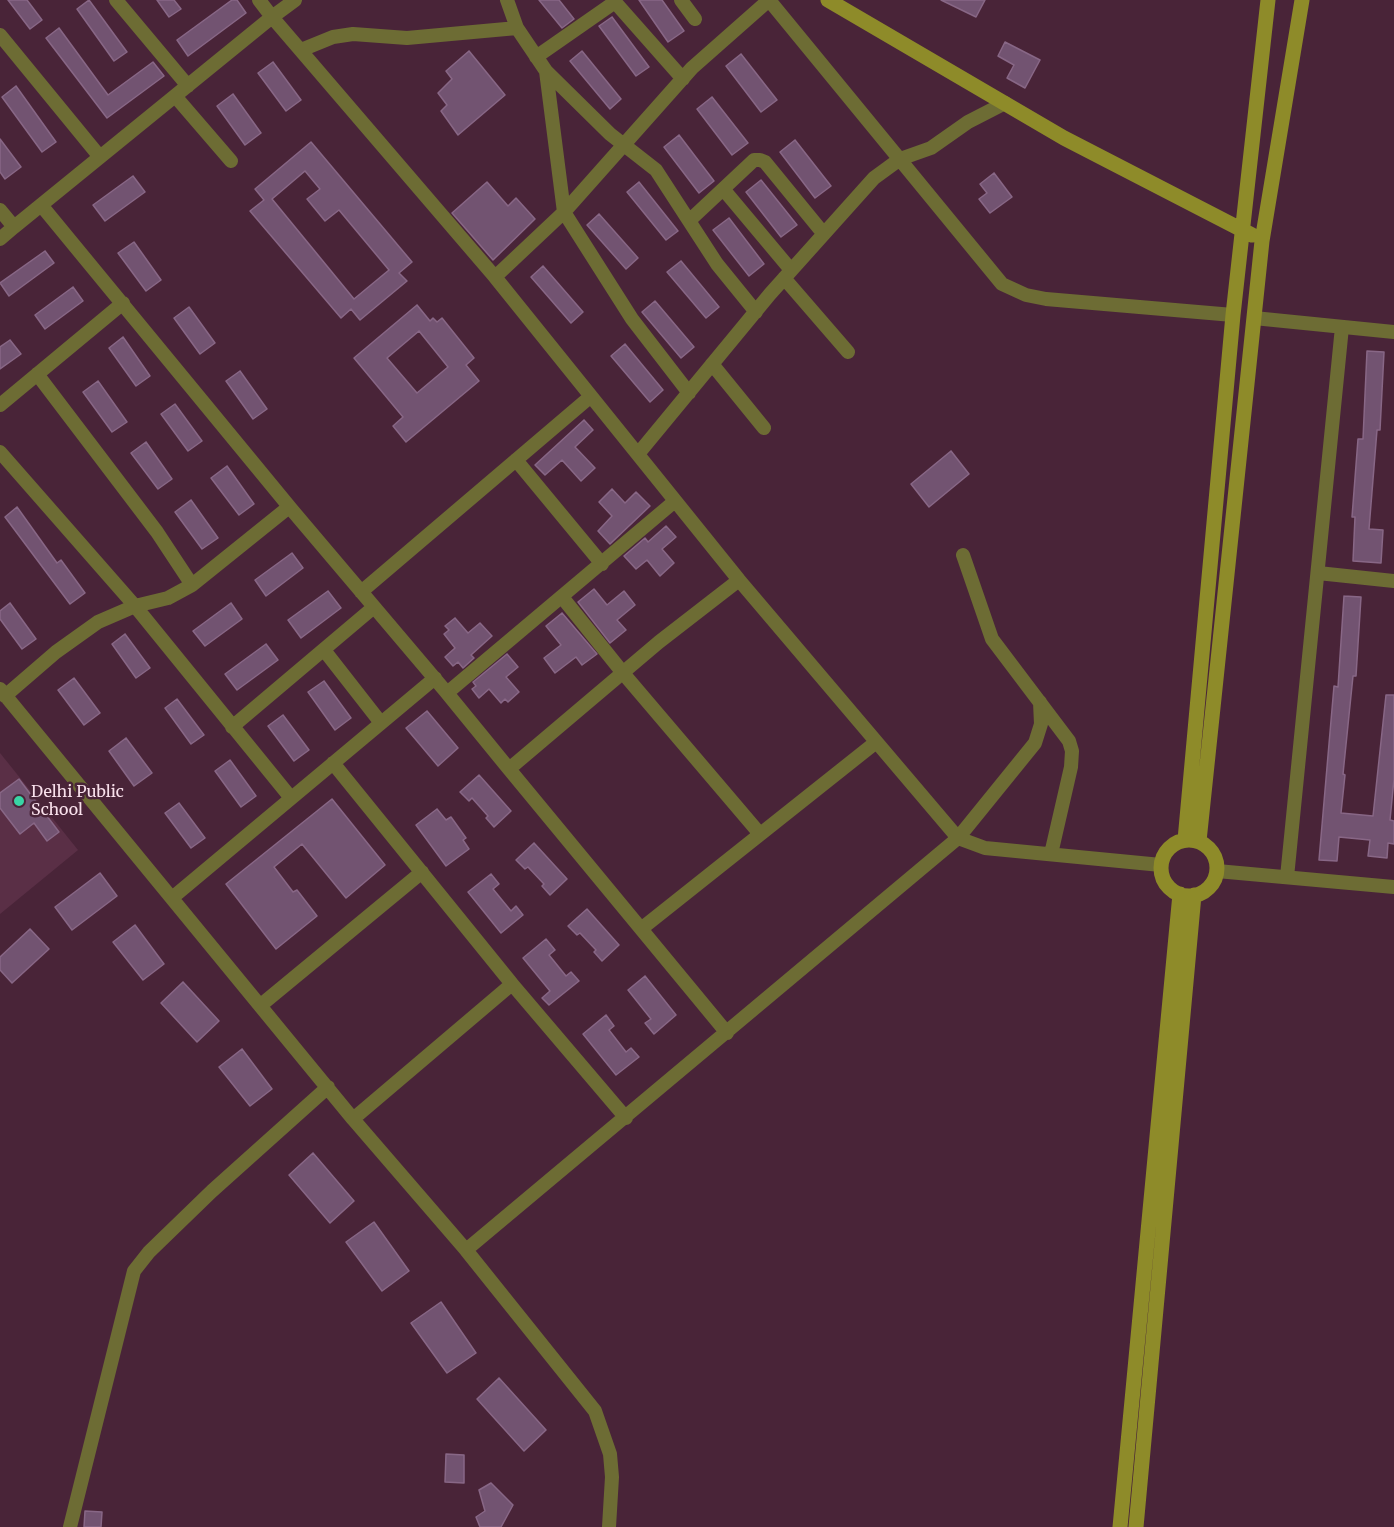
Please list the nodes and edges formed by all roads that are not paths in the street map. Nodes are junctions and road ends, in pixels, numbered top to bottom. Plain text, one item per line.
1 (116, 0) edge
2 (258, 0) edge
3 (295, 0) edge
4 (507, 0) edge
5 (681, 0) edge
6 (769, 0) edge
7 (828, 0) edge
8 (1268, 0) edge
9 (1302, 0) edge
10 (272, 17) junction
11 (695, 19) dead end
12 (517, 28) junction
13 (0, 35) edge
14 (301, 50) junction
15 (536, 57) junction
16 (546, 71) junction
17 (683, 78) junction
18 (188, 86) junction
19 (176, 96) junction
20 (1005, 103) junction
21 (623, 145) junction
22 (100, 158) junction
23 (900, 159) junction
24 (231, 161) dead end
25 (724, 190) junction
26 (41, 205) junction
27 (0, 210) edge
28 (564, 212) junction
29 (690, 220) junction
30 (14, 227) junction
31 (1243, 231) junction
32 (823, 233) junction
33 (0, 239) edge
34 (1262, 241) junction
35 (788, 274) junction
36 (495, 277) junction
37 (123, 303) junction
38 (756, 312) junction
39 (1233, 315) junction
40 (1254, 318) junction
41 (1342, 327) junction
42 (1394, 332) edge
43 (848, 352) dead end
44 (712, 364) junction
45 (37, 374) junction
46 (689, 393) junction
47 (590, 397) junction
48 (0, 405) edge
49 (764, 428) dead end
50 (0, 452) edge
51 (638, 454) junction
52 (516, 460) junction
53 (675, 501) junction
54 (289, 507) junction
55 (963, 555) dead end
56 (602, 564) junction
57 (1318, 573) junction
58 (739, 580) junction
59 (1394, 581) edge
60 (192, 585) junction
61 (361, 592) junction
62 (562, 597) junction
63 (135, 606) junction
64 (374, 607) junction
65 (324, 650) junction
66 (623, 673) junction
67 (435, 678) junction
68 (3, 692) edge
69 (447, 693) junction
70 (1040, 702) junction
71 (381, 723) junction
72 (232, 727) junction
73 (875, 743) junction
74 (333, 763) junction
75 (509, 769) junction
76 (291, 798) junction
77 (760, 834) junction
78 (958, 838) junction
79 (1192, 840) junction
80 (1051, 854) junction
81 (1161, 865) junction
82 (1217, 871) junction
83 (422, 872) junction
84 (1287, 878) junction
85 (1394, 887) edge
86 (1187, 895) junction
87 (172, 898) junction
88 (641, 929) junction
89 (512, 984) junction
90 (261, 1005) junction
91 (727, 1033) junction
92 (328, 1087) junction
93 (626, 1118) junction
94 (353, 1119) junction
95 (466, 1250) junction
96 (70, 1527) edge
97 (609, 1527) edge
98 (1120, 1527) edge
99 (1136, 1527) edge

1 - 18 street
2 - 10 street
3 - 10 street
4 - 12 street
5 - 11 street
6 - 17 street
6 - 23 street
7 - 20 main road
8 - 31 main road
9 - 34 main road
10 - 14 street
10 - 18 street
12 - 14 street
12 - 15 street
13 - 22 street
14 - 36 street
15 - 16 street
15 - 17 street
16 - 21 street
16 - 28 street
17 - 21 street
18 - 19 street
19 - 22 street
19 - 24 street
20 - 23 street
20 - 31 main road
21 - 28 street
21 - 29 street
22 - 26 street
23 - 32 street
23 - 39 street
25 - 29 street
25 - 32 street
25 - 35 street
26 - 30 street
26 - 37 street
27 - 30 street
28 - 36 street
28 - 46 street
29 - 38 street
30 - 33 street
31 - 34 main road
31 - 39 main road
32 - 35 street
34 - 40 main road
35 - 38 street
35 - 43 street
36 - 47 street
37 - 45 street
37 - 54 street
38 - 44 street
39 - 79 main road
40 - 41 street
40 - 79 main road
41 - 42 street
41 - 57 street
44 - 46 street
44 - 49 street
45 - 48 street
45 - 60 street
46 - 51 street
47 - 51 street
47 - 52 street
50 - 63 street
51 - 53 street
52 - 56 street
52 - 61 street
53 - 56 street
53 - 58 street
54 - 60 street
54 - 61 street
55 - 70 street
56 - 62 street
57 - 59 street
57 - 84 street
58 - 66 street
58 - 73 street
60 - 63 street
61 - 64 street
62 - 66 street
62 - 69 street
63 - 68 street
63 - 72 street
64 - 65 street
64 - 67 street
65 - 71 street
65 - 72 street
66 - 75 street
66 - 77 street
67 - 69 street
67 - 71 street
68 - 87 street
69 - 75 street
70 - 78 street
70 - 80 street
71 - 74 street
72 - 76 street
73 - 77 street
73 - 78 street
74 - 76 street
74 - 83 street
75 - 88 street
76 - 87 street
77 - 88 street
78 - 80 street
78 - 91 street
79 - 81 main road
79 - 82 main road
80 - 81 street
81 - 86 main road
82 - 84 street
82 - 86 main road
83 - 89 street
83 - 90 street
84 - 85 street
86 - 98 main road
86 - 99 main road
87 - 90 street
88 - 91 street
89 - 93 street
89 - 94 street
90 - 92 street
91 - 93 street
92 - 94 street
92 - 96 street
93 - 95 street
94 - 95 street
95 - 97 street

